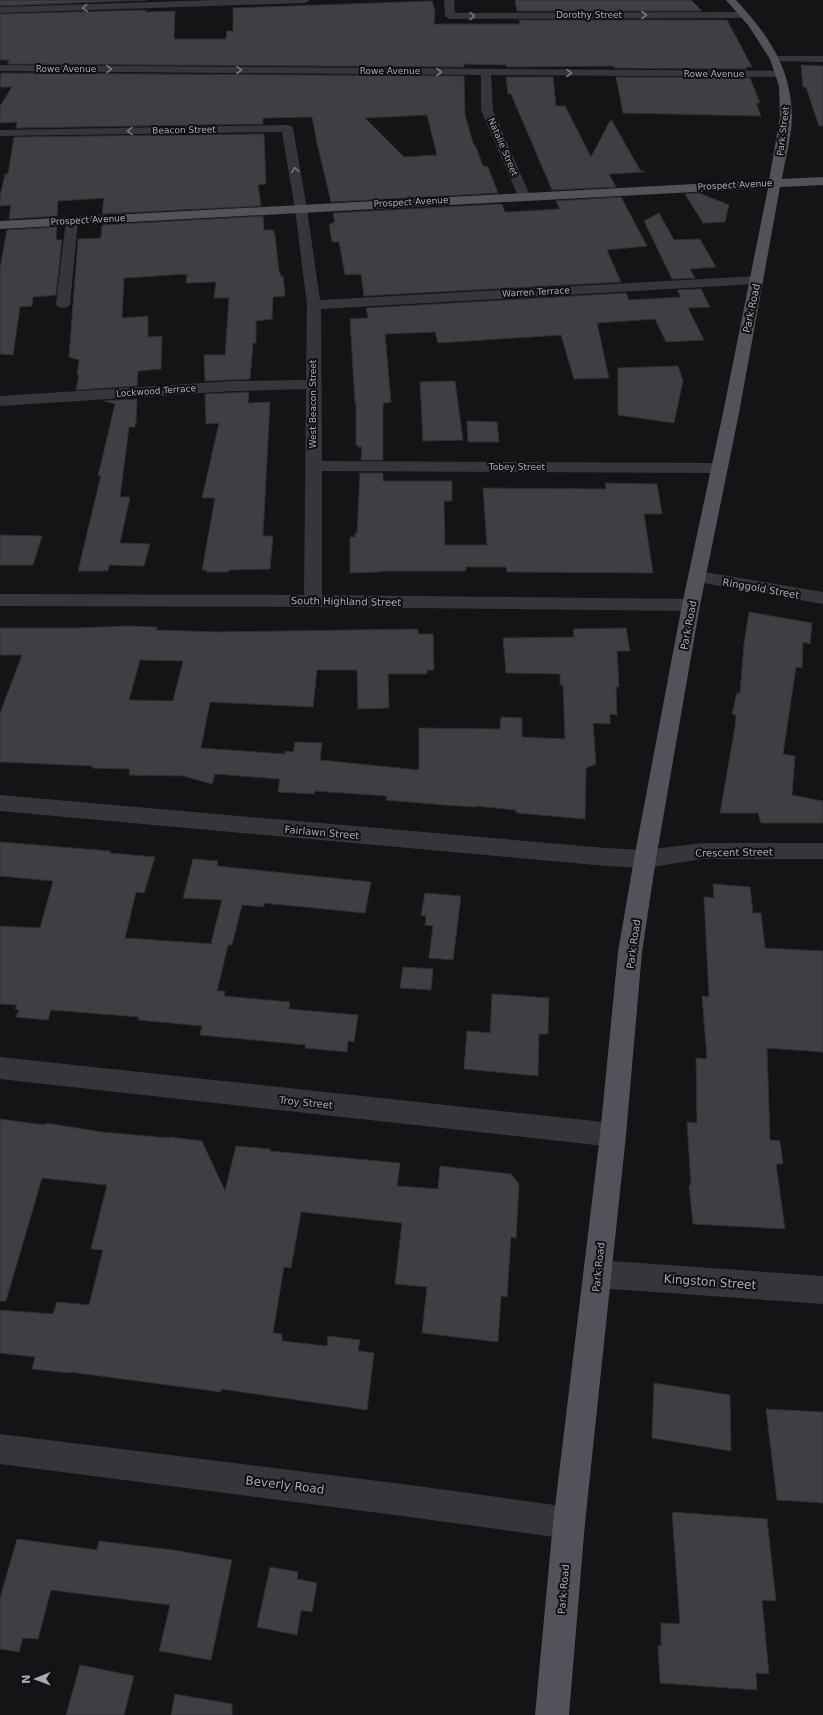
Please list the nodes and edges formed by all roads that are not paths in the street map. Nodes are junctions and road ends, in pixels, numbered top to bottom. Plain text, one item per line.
1 (306, 0) edge
2 (449, 0) edge
3 (731, 0) edge
4 (0, 10) edge
5 (746, 15) junction
6 (775, 59) junction
7 (823, 60) edge
8 (0, 68) edge
9 (486, 72) junction
10 (781, 74) junction
11 (0, 133) edge
12 (823, 181) edge
13 (775, 183) junction
14 (524, 196) junction
15 (301, 208) junction
16 (72, 221) junction
17 (0, 225) edge
18 (757, 280) junction
19 (63, 304) dead end
20 (314, 305) junction
21 (313, 384) junction
22 (0, 401) edge
23 (313, 466) junction
24 (720, 468) junction
25 (698, 577) junction
26 (823, 598) edge
27 (0, 600) edge
28 (313, 601) junction
29 (691, 605) junction
30 (0, 803) edge
31 (823, 851) edge
32 (645, 859) junction
33 (0, 1068) edge
34 (613, 1135) junction
35 (597, 1274) junction
36 (823, 1290) edge
37 (0, 1449) edge
38 (570, 1523) junction
39 (552, 1715) edge

1 -> 4 street
2 -> 5 street, Dorothy Street
3 - 5 main road, Park Street
5 - 6 main road, Park Street
6 - 7 street
6 - 10 main road, Park Street
8 -> 9 street, Rowe Avenue
9 -> 10 street, Rowe Avenue
9 - 14 street, Natalie Street
10 - 13 main road, Park Street
15 -> 11 street, Beacon Street
12 - 13 main road, Prospect Avenue
13 - 14 main road, Prospect Avenue
13 - 18 main road, Park Road
14 - 15 main road, Prospect Avenue
15 - 16 main road, Prospect Avenue
15 - 20 street, West Beacon Street
16 - 17 main road, Prospect Avenue
16 - 19 street
18 - 20 street, Warren Terrace
18 - 24 main road, Park Road
20 - 21 street, West Beacon Street
21 - 22 street, Lockwood Terrace
21 - 23 street, West Beacon Street
23 - 24 street, Tobey Street
23 - 28 street, West Beacon Street
24 - 25 main road, Park Road
25 - 26 street, Ringgold Street
25 - 29 main road, Park Road
27 - 28 street, South Highland Street
28 - 29 street, South Highland Street
29 - 32 main road, Park Road
30 - 32 street, Fairlawn Street
31 - 32 street, Crescent Street
32 - 34 main road, Park Road
33 - 34 street, Troy Street
34 - 35 main road, Park Road
35 - 36 street, Kingston Street
35 - 38 main road, Park Road
37 - 38 street, Beverly Road
38 - 39 main road, Park Road

